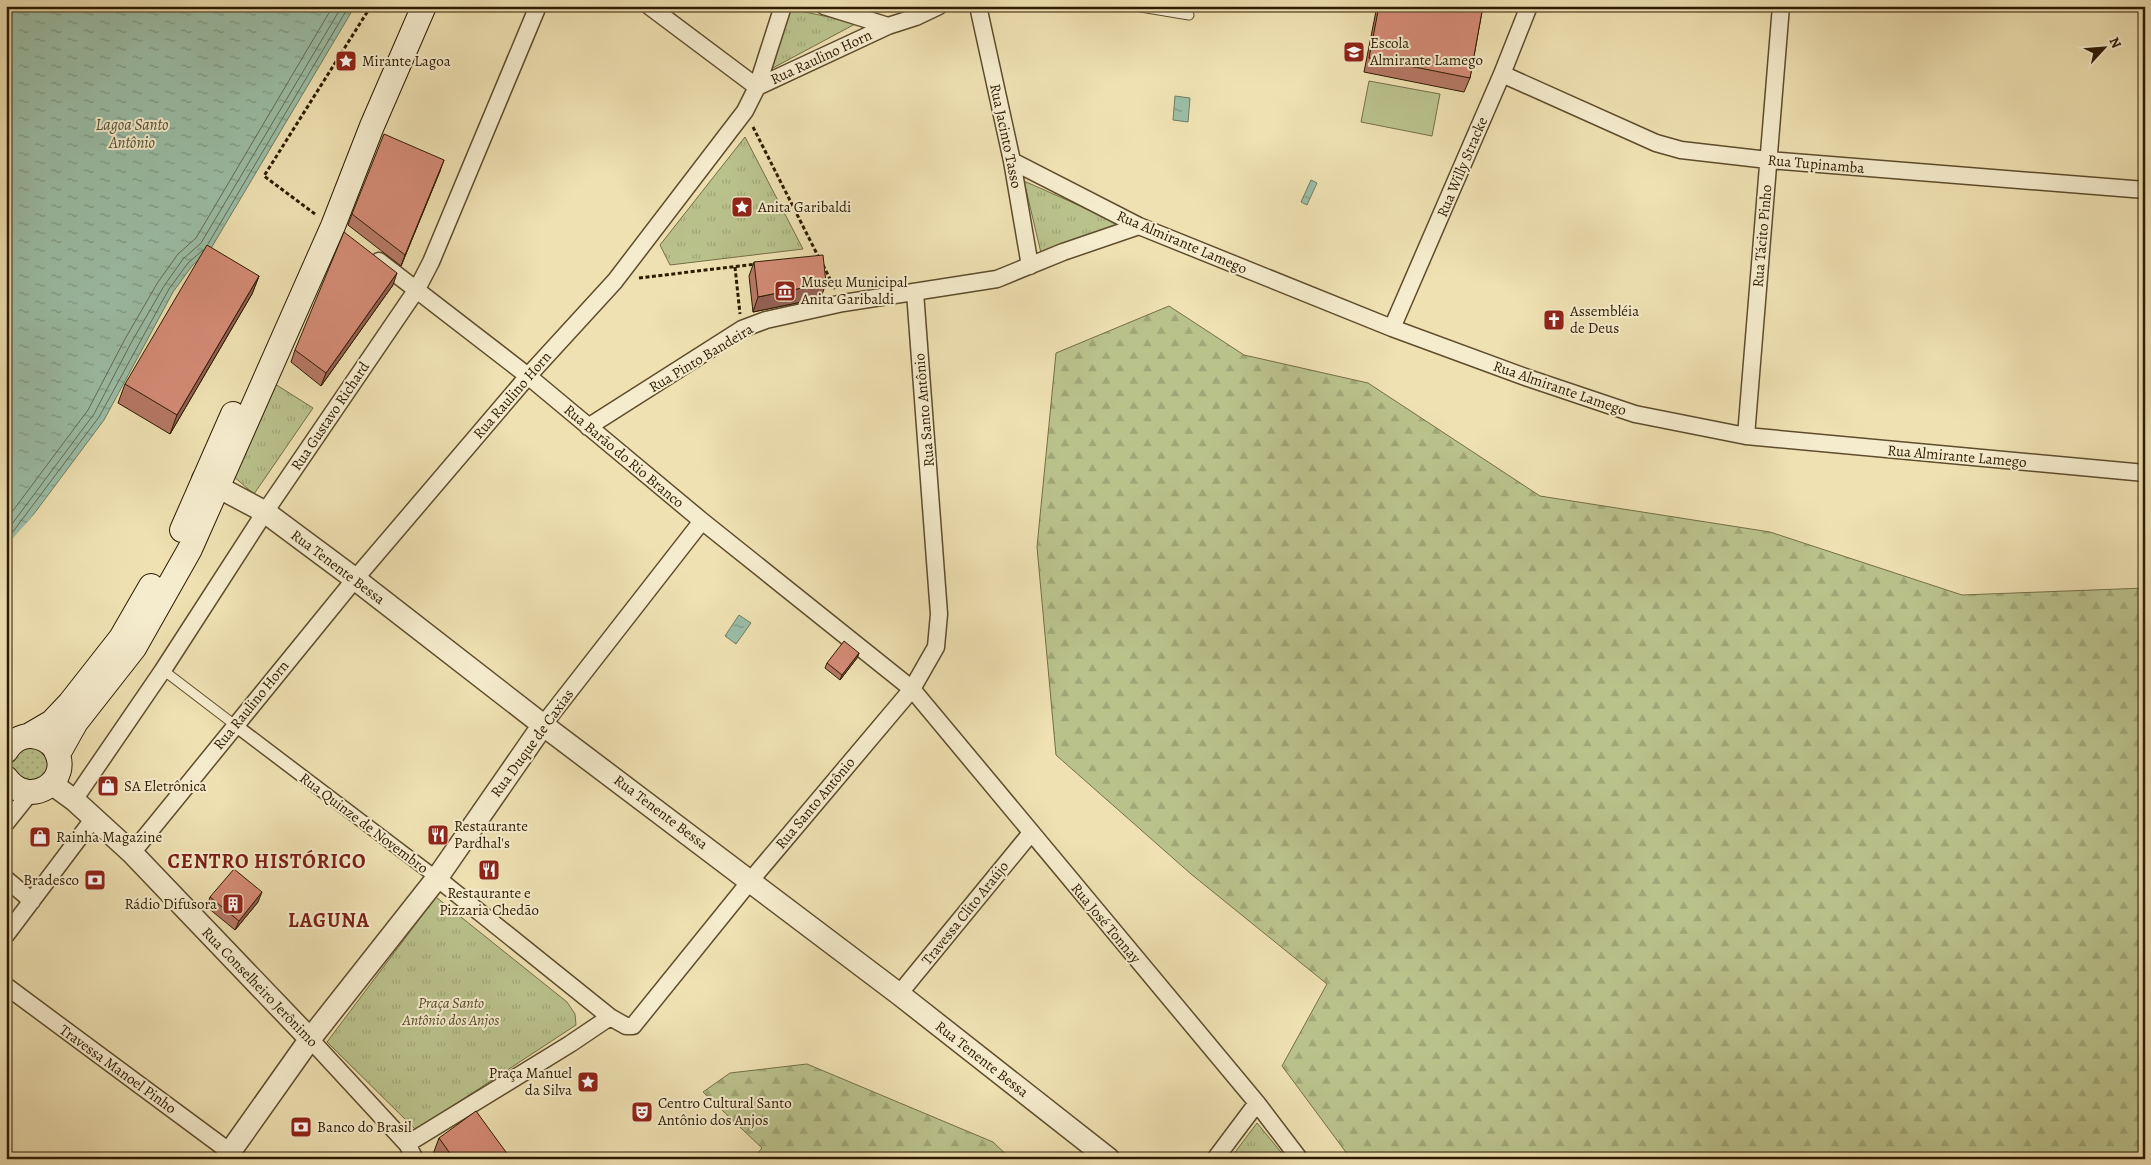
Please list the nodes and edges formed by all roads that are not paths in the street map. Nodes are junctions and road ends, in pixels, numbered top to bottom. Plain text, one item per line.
1 (408, 6) edge
2 (424, 6) edge
3 (538, 6) edge
4 (649, 6) edge
5 (782, 6) edge
6 (824, 6) edge
7 (939, 6) edge
8 (978, 6) edge
9 (1135, 6) edge
10 (1529, 6) edge
11 (1781, 6) edge
12 (1189, 15) dead end
13 (888, 26) junction
14 (1502, 74) junction
15 (757, 87) junction
16 (381, 90) junction
17 (1768, 160) junction
18 (1012, 161) junction
19 (2145, 190) edge
20 (1139, 226) junction
21 (364, 249) edge
22 (1030, 266) junction
23 (417, 289) junction
24 (915, 292) junction
25 (1392, 328) junction
26 (528, 376) junction
27 (588, 427) junction
28 (1746, 436) junction
29 (2145, 473) edge
30 (211, 484) junction
31 (265, 512) junction
32 (702, 521) junction
33 (355, 579) junction
34 (163, 670) junction
35 (912, 689) junction
36 (235, 725) junction
37 (543, 725) junction
38 (28, 736) junction
39 (6, 751) edge
40 (58, 754) junction
41 (52, 784) junction
42 (16, 789) edge
43 (74, 800) junction
44 (94, 818) junction
45 (6, 824) edge
46 (1031, 833) junction
47 (132, 853) junction
48 (437, 878) junction
49 (6, 879) edge
50 (751, 880) junction
51 (32, 902) junction
52 (6, 935) edge
53 (6, 986) edge
54 (899, 994) junction
55 (610, 1017) junction
56 (310, 1038) junction
57 (1257, 1103) junction
58 (407, 1144) junction
59 (228, 1155) edge
60 (416, 1159) edge
61 (1109, 1159) edge
62 (1215, 1159) edge
63 (1297, 1159) edge

1 - 16 main road
2 - 16 main road
3 - 23 street, Rua Gustavo Richard
4 - 15 street
5 - 15 street
6 - 13 street
7 - 13 street, Rua Raulino Horn
8 - 18 street, Rua Jacinto Tasso
9 - 12 lane
10 - 14 street, Rua Willy Stracke
11 - 17 street, Rua Tácito Pinho
13 - 15 street, Rua Raulino Horn
14 - 17 street, Rua Tupinamba
14 - 25 street, Rua Willy Stracke
15 - 26 street, Rua Raulino Horn
16 - 30 main road
17 - 19 street, Rua Tupinamba
17 - 28 street, Rua Tácito Pinho
18 - 20 street, Rua Almirante Lamego
18 - 22 street, Rua Jacinto Tasso
20 - 22 street, Rua Pinto Bandeira
20 - 25 street, Rua Almirante Lamego
21 - 23 street, Rua Barão do Rio Branco
22 - 24 street, Rua Pinto Bandeira
23 - 26 street, Rua Barão do Rio Branco
23 - 31 street, Rua Gustavo Richard
24 - 27 street, Rua Pinto Bandeira
24 - 35 street, Rua Santo Antônio
25 - 28 street, Rua Almirante Lamego
26 - 27 street, Rua Barão do Rio Branco
26 - 33 street, Rua Raulino Horn
27 - 32 street, Rua Barão do Rio Branco
28 - 29 street, Rua Almirante Lamego
30 - 31 street, Rua Tenente Bessa
30 - 38 main road
30 - 40 main road
31 - 33 street, Rua Tenente Bessa
31 - 34 street, Rua Gustavo Richard
32 - 35 street, Rua Barão do Rio Branco
32 - 37 street, Rua Duque de Caxias
33 - 36 street, Rua Raulino Horn
33 - 37 street, Rua Tenente Bessa
34 - 36 lane, Rua Quinze de Novembro
34 - 43 street, Rua Gustavo Richard
35 - 46 street, Rua José Tonnay
35 - 50 street, Rua Santo Antônio
36 - 47 street, Rua Raulino Horn
36 - 48 street, Rua Quinze de Novembro
37 - 48 street, Rua Duque de Caxias
37 - 50 street, Rua Tenente Bessa
38 - 39 main road
38 - 40 main road
40 - 41 main road
41 - 42 main road
41 - 43 street, Rua Conselheiro Jerônimo
42 - 45 street
43 - 44 street, Rua Conselheiro Jerônimo
44 - 47 street, Rua Conselheiro Jerônimo
44 - 51 street
46 - 54 street, Travessa Clito Araújo
46 - 57 street, Rua José Tonnay
47 - 56 street, Rua Conselheiro Jerônimo
48 - 55 street, Rua Quinze de Novembro
48 - 56 street, Rua Duque de Caxias
49 - 51 street
50 - 54 street, Rua Tenente Bessa
50 - 55 street, Rua Santo Antônio
51 - 52 street
53 - 59 street, Travessa Manoel Pinho
54 - 61 street, Rua Tenente Bessa
55 - 58 street
56 - 58 street, Rua Conselheiro Jerônimo
56 - 59 street, Rua Duque de Caxias
57 - 62 street
57 - 63 street, Rua José Tonnay
58 - 60 street, Rua Conselheiro Jerônimo

